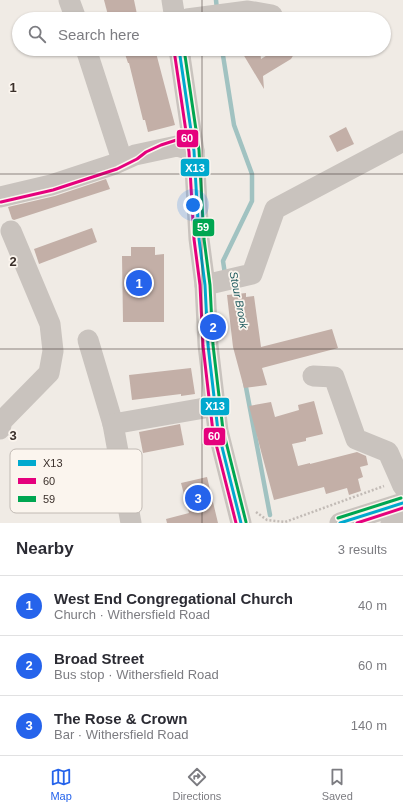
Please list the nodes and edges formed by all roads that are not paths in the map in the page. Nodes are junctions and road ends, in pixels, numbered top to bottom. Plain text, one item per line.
1 (69, 0) edge
2 (172, 0) edge
3 (73, 12) edge
4 (174, 12) edge
5 (240, 12) edge
6 (260, 12) edge
7 (89, 56) edge
8 (180, 56) edge
9 (190, 130) junction
10 (403, 141) edge
11 (194, 151) junction
12 (128, 158) junction
13 (0, 197) edge
14 (11, 231) dead end
15 (205, 285) junction
16 (88, 340) dead end
17 (313, 376) dead end
18 (216, 406) junction
19 (113, 424) junction
20 (0, 428) edge
21 (118, 449) edge
22 (402, 483) edge
23 (403, 504) edge
24 (129, 513) edge
25 (245, 516) edge
26 (403, 520) edge
27 (131, 523) edge
28 (340, 523) edge
29 (391, 523) edge

1 - 3 street
2 - 4 street
5 - 6 street
7 - 12 street
8 - 9 street
9 - 11 street
9 - 12 street
10 - 15 street
11 - 12 street
11 - 15 street
12 - 13 street
14 - 20 street
15 - 18 street
16 - 19 street
17 - 22 street
18 - 19 street
18 - 25 street
19 - 21 street
23 - 28 street
24 - 27 street
26 - 29 street

